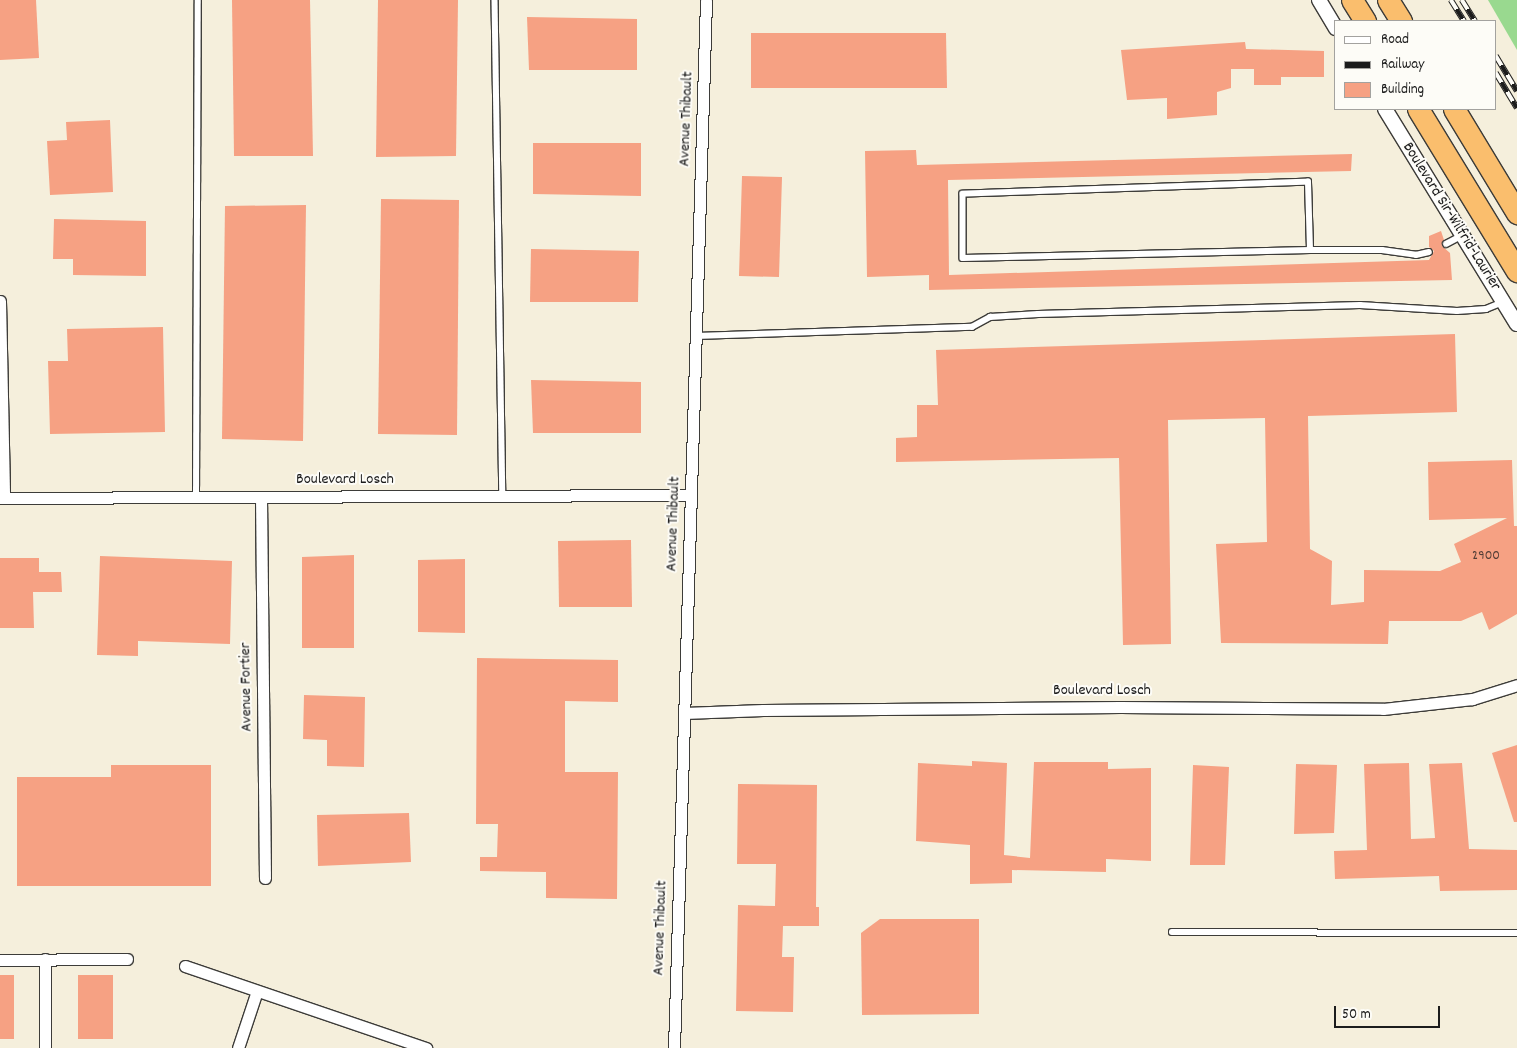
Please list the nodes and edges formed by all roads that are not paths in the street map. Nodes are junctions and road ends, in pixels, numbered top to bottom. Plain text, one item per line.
1 (198, 0) edge
2 (494, 0) edge
3 (706, 0) edge
4 (1319, 0) edge
5 (1352, 0) edge
6 (1388, 0) edge
7 (1364, 20) edge
8 (1400, 20) edge
9 (1334, 25) edge
10 (1386, 110) edge
11 (1419, 110) edge
12 (1455, 110) edge
13 (1517, 213) edge
14 (1462, 236) junction
15 (1446, 244) dead end
16 (1310, 250) junction
17 (1429, 252) dead end
18 (1517, 271) edge
19 (0, 301) edge
20 (1503, 302) junction
21 (1517, 324) edge
22 (696, 336) junction
23 (691, 495) junction
24 (503, 496) junction
25 (196, 497) junction
26 (261, 497) junction
27 (2, 498) edge
28 (1517, 685) edge
29 (684, 713) junction
30 (265, 878) dead end
31 (1172, 932) dead end
32 (1517, 933) edge
33 (127, 959) dead end
34 (0, 960) edge
35 (45, 960) junction
36 (185, 966) dead end
37 (257, 991) junction
38 (422, 1047) edge
39 (45, 1048) edge
40 (238, 1048) edge
41 (674, 1048) edge

1 - 25 lane
2 - 24 lane
3 - 22 street, Avenue Thibault
4 - 9 street
5 - 7 highway
6 - 8 highway
10 - 14 street, Boulevard Sir-Wilfrid-Laurier
11 - 18 highway, Boulevard Sir-Wilfrid-Laurier
12 - 13 highway
14 - 15 lane
14 - 20 street, Boulevard Sir-Wilfrid-Laurier
16 - 16 lane
16 - 17 lane
19 - 27 street
20 - 21 street, Boulevard Sir-Wilfrid-Laurier
20 - 22 lane
22 - 23 street, Avenue Thibault
23 - 24 street, Boulevard Losch
23 - 29 street, Avenue Thibault
24 - 26 street, Boulevard Losch
25 - 26 street, Boulevard Losch
25 - 27 street, Boulevard Losch
26 - 30 street, Avenue Fortier
28 - 29 street, Boulevard Losch
29 - 41 street, Avenue Thibault
31 - 32 lane
33 - 35 street
34 - 35 street
35 - 39 street
36 - 37 street
37 - 38 street
37 - 40 street

